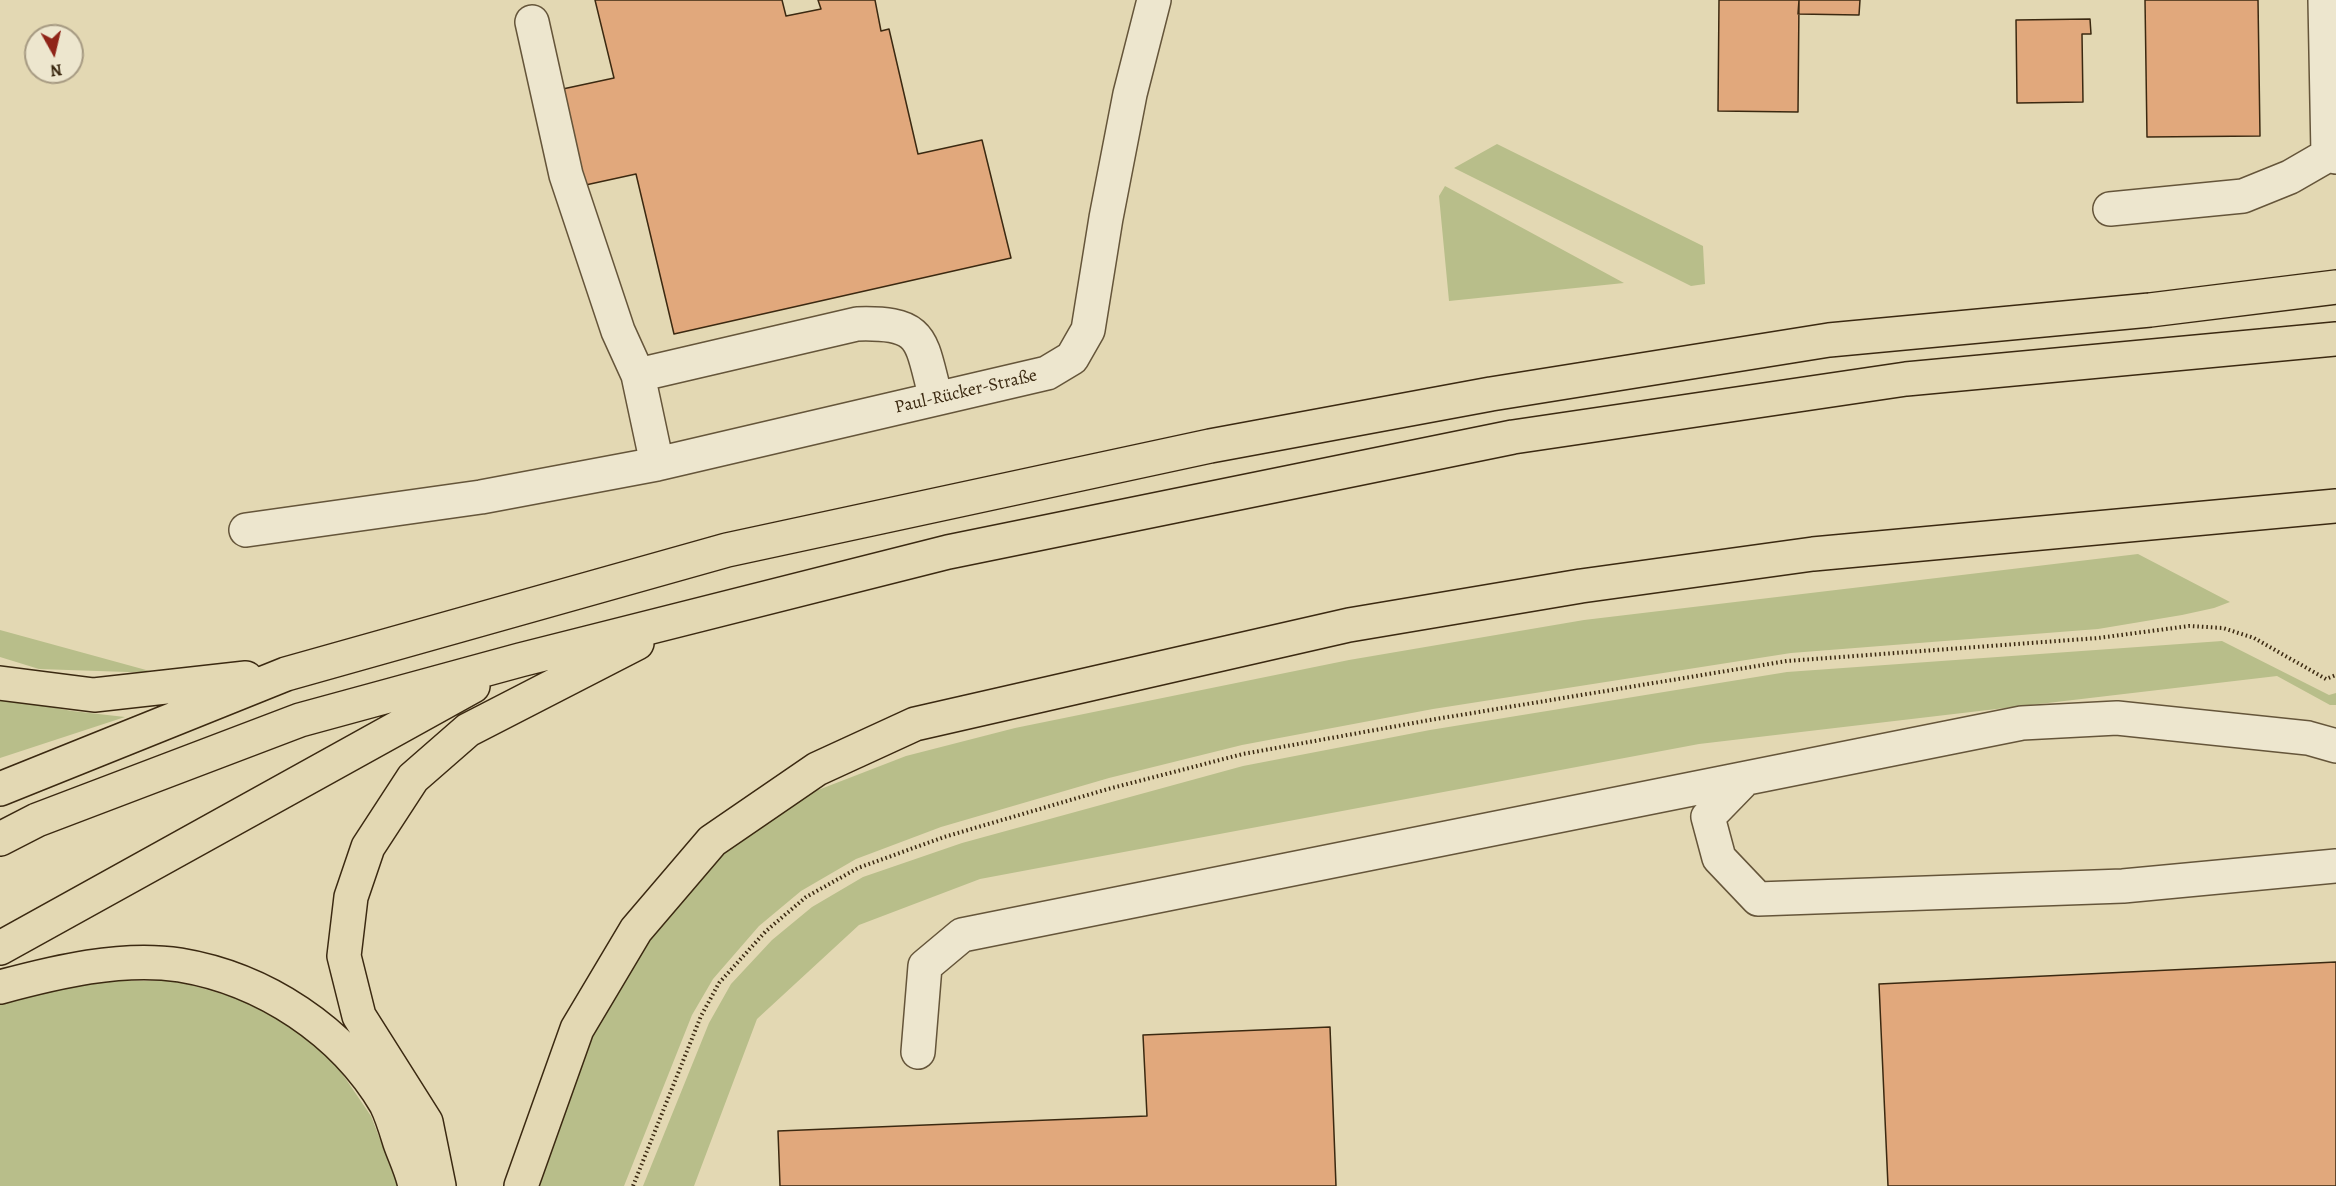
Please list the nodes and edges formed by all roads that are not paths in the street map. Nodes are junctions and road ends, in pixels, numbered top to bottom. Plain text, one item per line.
1 (1154, 0) edge
2 (2325, 0) edge
3 (532, 22) dead end
4 (2332, 156) edge
5 (2110, 209) dead end
6 (2336, 287) edge
7 (2336, 339) edge
8 (638, 375) junction
9 (936, 398) junction
10 (665, 462) junction
11 (2336, 506) edge
12 (246, 530) dead end
13 (689, 616) junction
14 (520, 660) junction
15 (286, 674) junction
16 (0, 683) edge
17 (2336, 746) edge
18 (1745, 779) junction
19 (0, 789) edge
20 (0, 839) edge
21 (2336, 866) edge
22 (0, 948) edge
23 (0, 987) edge
24 (918, 1052) dead end
25 (415, 1186) edge
26 (440, 1186) edge
27 (521, 1186) edge

1 - 9 street, Paul-Rücker-Straße
2 - 4 street
3 - 8 street
4 - 5 street
6 - 15 highway
7 - 13 highway
8 - 9 street
8 - 10 street
9 - 10 street, Paul-Rücker-Straße
10 - 12 street, Paul-Rücker-Straße
11 - 27 highway
13 - 14 highway
13 - 26 highway
14 - 20 highway
14 - 22 highway
15 - 16 highway
15 - 19 highway
17 - 18 street
18 - 21 street
18 - 24 street
23 - 25 highway

